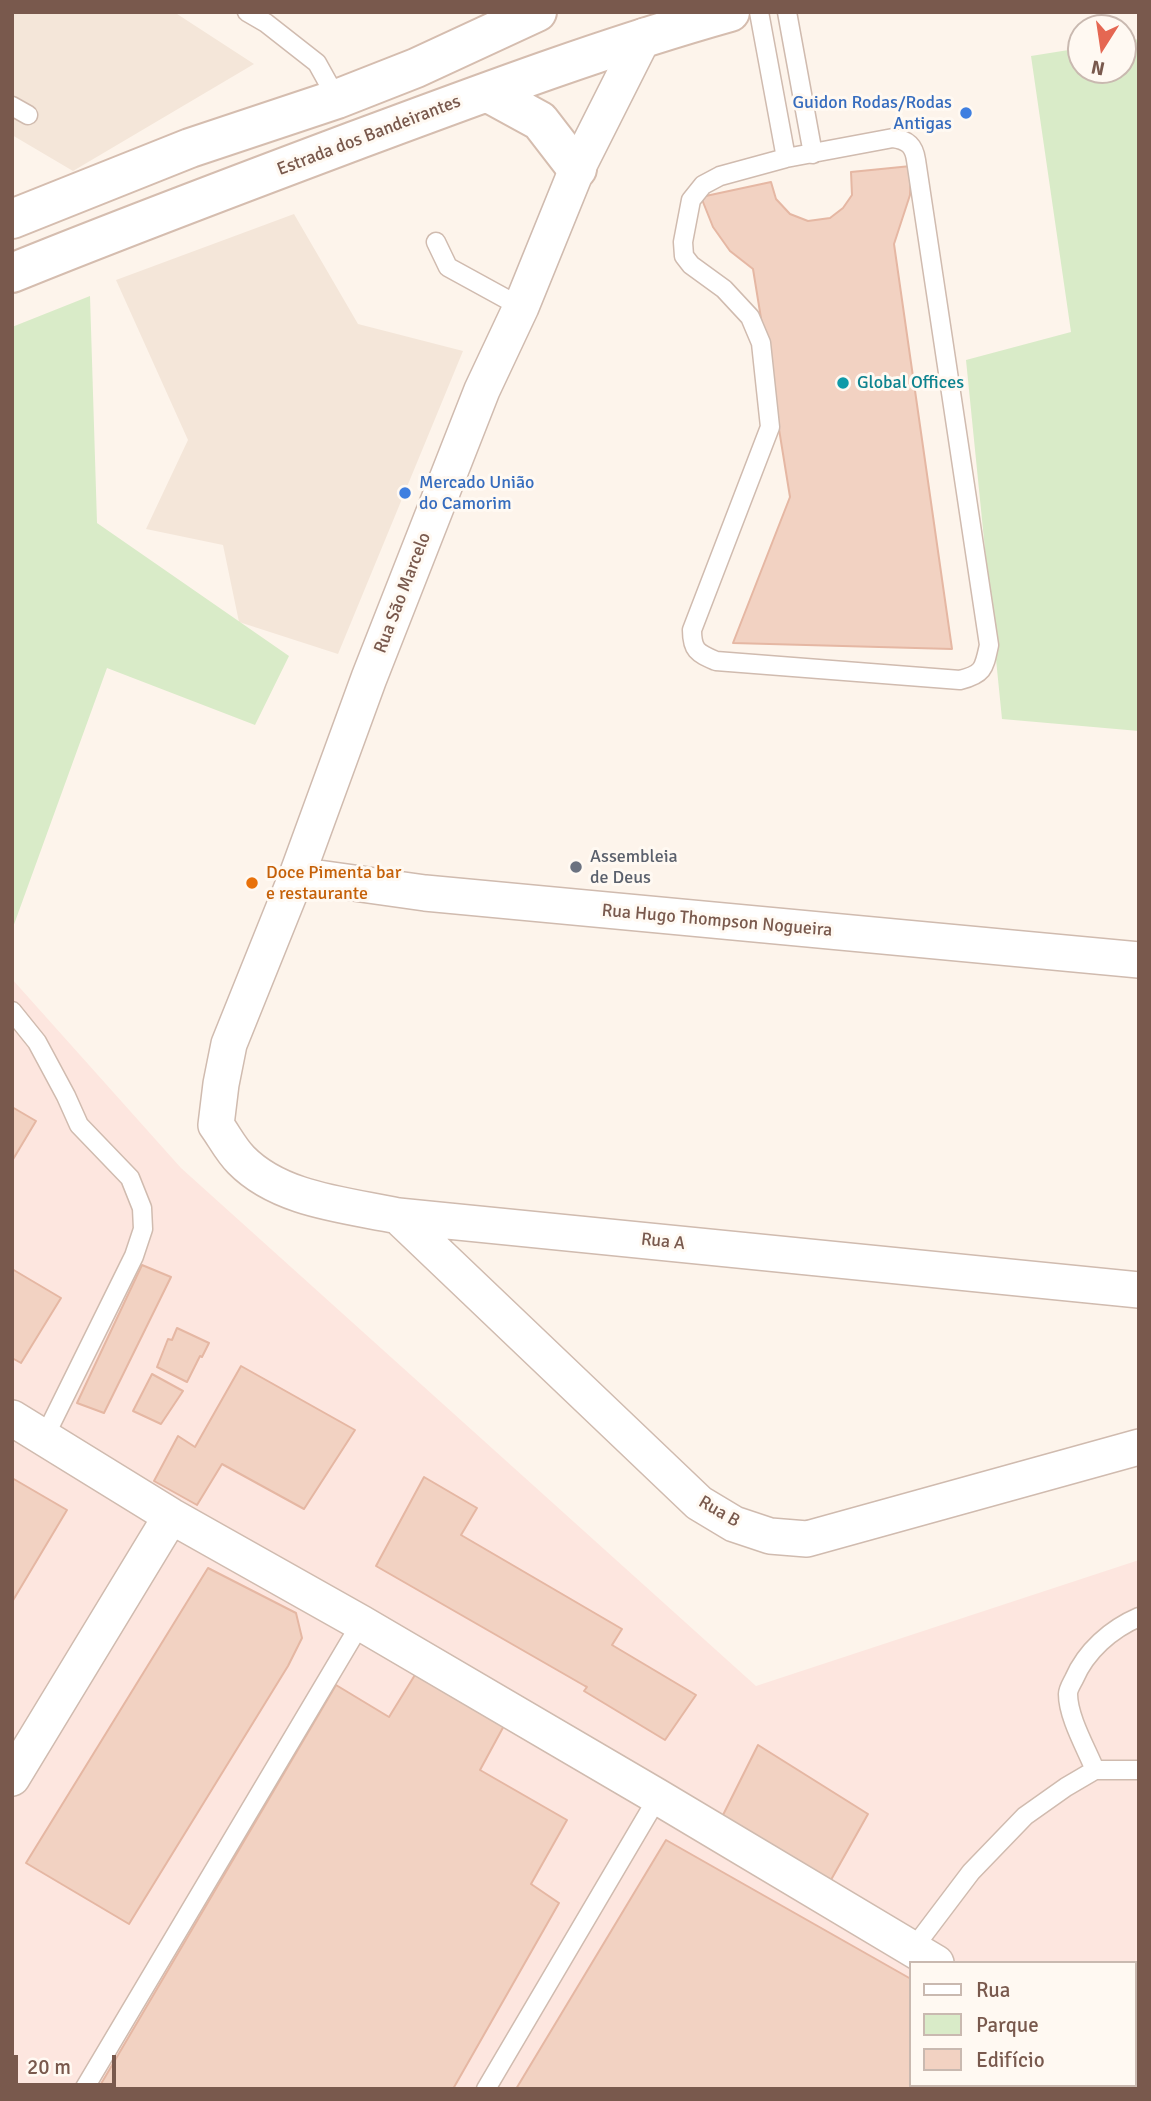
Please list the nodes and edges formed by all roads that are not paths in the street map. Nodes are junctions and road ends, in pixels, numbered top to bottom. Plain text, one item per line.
1 (247, 12) edge
2 (537, 12) edge
3 (730, 12) edge
4 (759, 12) edge
5 (787, 12) edge
6 (642, 24) edge
7 (487, 92) junction
8 (337, 99) junction
9 (813, 154) junction
10 (786, 158) junction
11 (577, 169) junction
12 (12, 219) edge
13 (436, 242) dead end
14 (12, 273) edge
15 (521, 307) junction
16 (296, 875) junction
17 (1139, 960) edge
18 (12, 1011) edge
19 (216, 1125) joint
20 (398, 1216) junction
21 (1139, 1290) edge
22 (12, 1418) edge
23 (44, 1438) junction
24 (1139, 1447) edge
25 (171, 1516) junction
26 (1139, 1617) edge
27 (361, 1623) junction
28 (1095, 1770) junction
29 (1139, 1770) edge
30 (12, 1778) edge
31 (659, 1797) junction
32 (924, 1957) edge
33 (83, 2089) edge
34 (486, 2089) edge

1 - 8 lane
2 - 8 main road
3 - 6 main road, Estrada dos Bandeirantes
4 - 10 lane
5 - 9 lane
6 - 7 main road, Estrada dos Bandeirantes
6 - 11 street, Rua São Marcelo
7 - 11 main road
7 - 14 main road, Estrada dos Bandeirantes
8 - 12 main road
9 - 10 lane
9 - 10 lane
11 - 15 street, Rua São Marcelo
13 - 15 lane
15 - 16 street, Rua São Marcelo
16 - 17 street, Rua Hugo Thompson Nogueira
16 - 19 street, Rua São Marcelo
18 - 23 lane
19 - 20 street, Rua A
20 - 21 street, Rua A
20 - 24 street, Rua B
22 - 23 street
23 - 25 street
25 - 27 street
25 - 30 street
26 - 28 lane
27 - 31 street
27 - 33 lane
28 - 29 lane
28 - 32 lane
31 - 32 street
31 - 34 lane

